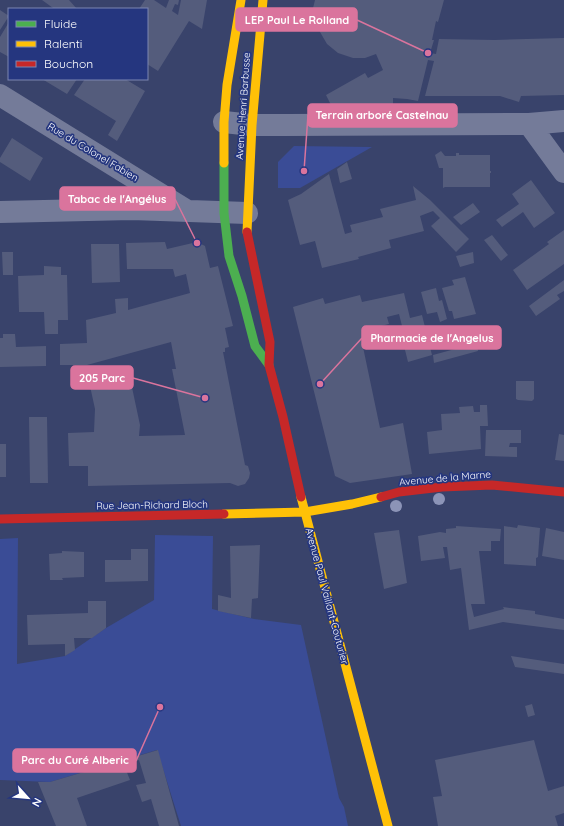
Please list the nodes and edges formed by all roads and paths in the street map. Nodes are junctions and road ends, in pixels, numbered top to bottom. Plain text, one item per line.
1 (241, 0) edge
2 (263, 0) edge
3 (227, 85) joint
4 (0, 95) edge
5 (564, 121) edge
6 (224, 122) junction
7 (529, 124) junction
8 (252, 125) junction
9 (564, 172) edge
10 (186, 210) junction
11 (0, 212) edge
12 (224, 213) junction
13 (247, 213) junction
14 (269, 365) junction
15 (564, 492) edge
16 (304, 512) junction
17 (0, 519) edge
18 (388, 826) edge

1 - 3 main road, Avenue Henri Barbusse
2 - 8 main road, Avenue Henri Barbusse
3 - 6 main road, Avenue Paul Vaillant-Couturier
4 - 10 street, Rue du Colonel Fabien
5 - 7 street
6 - 8 street
6 - 12 main road, Avenue Paul Vaillant-Couturier
7 - 8 street
7 - 9 street
8 - 13 main road, Avenue Henri Barbusse
10 - 11 street
10 - 12 street
12 - 13 street
12 - 14 main road, Avenue Paul Vaillant-Couturier
13 - 14 main road, Avenue Paul Vaillant-Couturier
14 - 16 main road, Avenue Paul Vaillant-Couturier
15 - 16 main road, Avenue de la Marne
16 - 17 main road, Rue Jean-Richard Bloch
16 - 18 main road, Avenue Paul Vaillant-Couturier

